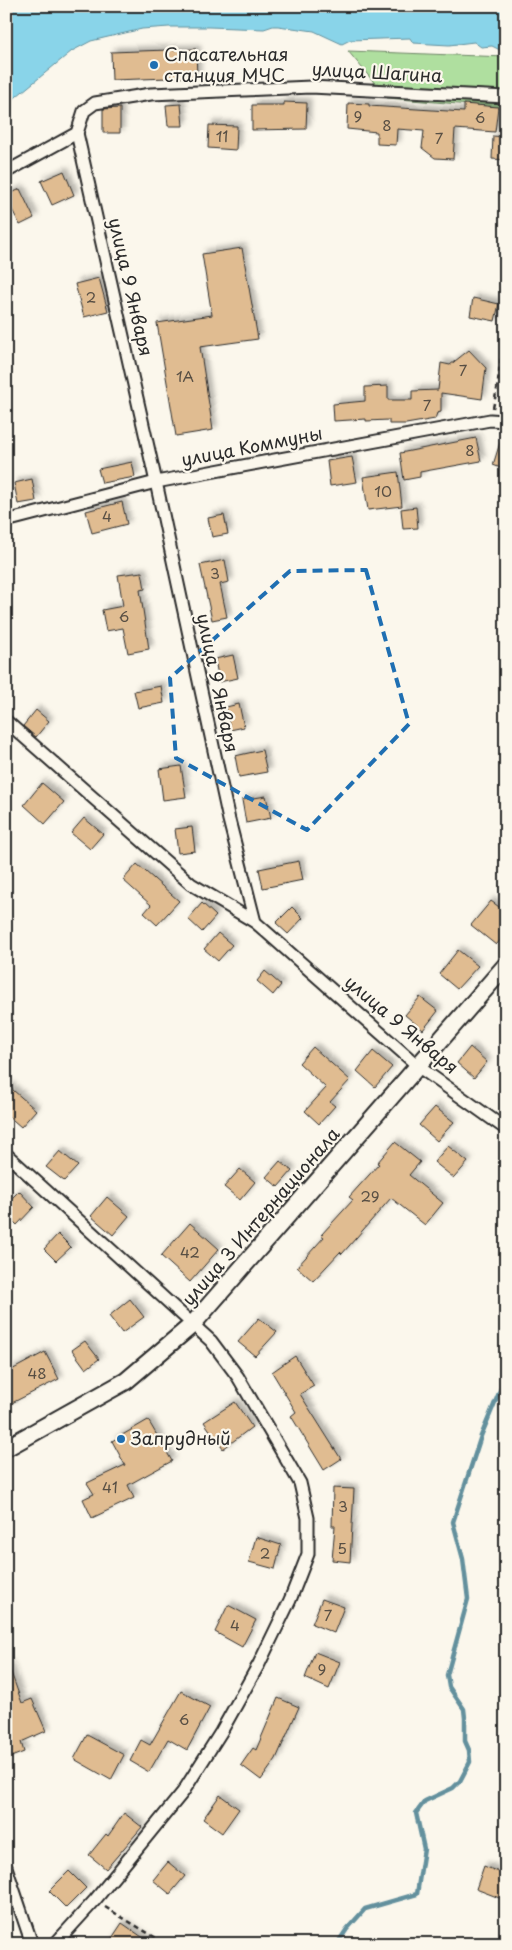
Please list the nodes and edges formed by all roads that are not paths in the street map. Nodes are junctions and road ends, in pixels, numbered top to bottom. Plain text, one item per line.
1 (506, 97) edge
2 (77, 133) junction
3 (6, 172) edge
4 (506, 421) edge
5 (156, 482) junction
6 (6, 521) edge
7 (6, 722) edge
8 (255, 922) junction
9 (506, 966) edge
10 (419, 1067) junction
11 (506, 1129) edge
12 (6, 1154) edge
13 (192, 1325) junction
14 (6, 1448) edge
15 (6, 1867) edge
16 (32, 1944) edge
17 (55, 1944) edge

1 - 2 street, улица Шагина
2 - 3 street
2 - 5 street, улица 9 Января
4 - 5 street, улица Коммуны
5 - 6 street, улица Коммуны
5 - 8 street, улица 9 Января
7 - 8 street
8 - 10 street, улица 9 Января
9 - 10 street, улица 3 Интернационала
10 - 11 street, улица 9 Января
10 - 13 street, улица 3 Интернационала
12 - 13 street
13 - 14 street, улица 3 Интернационала
13 - 17 street
15 - 16 street

